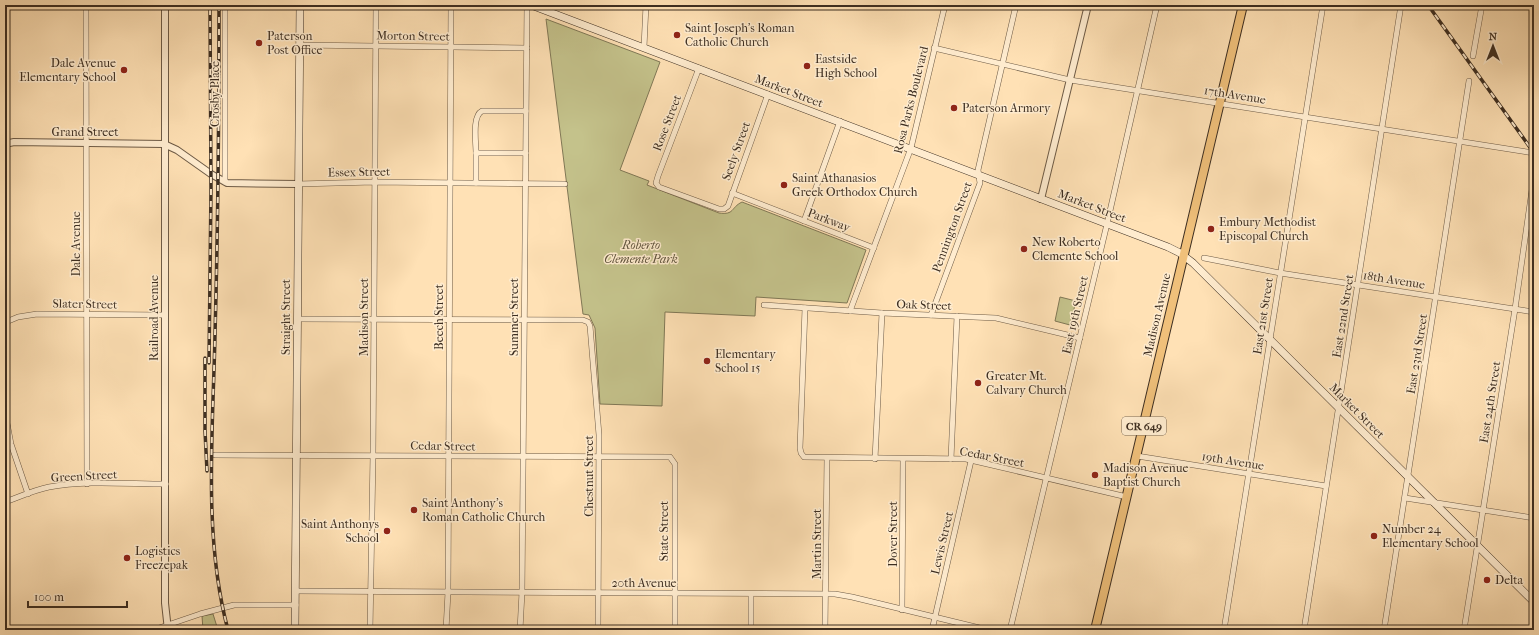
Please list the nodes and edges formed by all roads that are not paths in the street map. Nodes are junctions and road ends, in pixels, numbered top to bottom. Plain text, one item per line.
1 (7, 5) edge
2 (86, 5) edge
3 (165, 5) edge
4 (225, 5) edge
5 (300, 5) edge
6 (376, 5) edge
7 (451, 5) edge
8 (527, 5) edge
9 (531, 5) edge
10 (646, 5) edge
11 (944, 5) edge
12 (1016, 5) edge
13 (1088, 5) edge
14 (1157, 5) edge
15 (1243, 5) edge
16 (1323, 5) edge
17 (1401, 5) edge
18 (1482, 5) edge
19 (299, 45) junction
20 (375, 46) junction
21 (451, 47) junction
22 (644, 47) junction
23 (527, 48) junction
24 (934, 48) junction
25 (6, 56) edge
26 (1473, 56) dead end
27 (1003, 64) junction
28 (699, 68) junction
29 (1070, 80) junction
30 (1469, 81) dead end
31 (1137, 90) junction
32 (768, 94) junction
33 (1220, 103) junction
34 (526, 111) junction
35 (1305, 117) junction
36 (840, 121) junction
37 (1383, 129) junction
38 (1460, 142) junction
39 (86, 143) junction
40 (6, 144) edge
41 (164, 144) junction
42 (911, 148) junction
43 (476, 153) junction
44 (526, 153) junction
45 (1534, 153) edge
46 (978, 174) junction
47 (1534, 176) edge
48 (226, 182) junction
49 (374, 182) junction
50 (450, 183) junction
51 (476, 183) junction
52 (298, 184) junction
53 (526, 184) junction
54 (565, 184) dead end
55 (732, 193) junction
56 (1041, 199) junction
57 (719, 209) joint
58 (804, 221) junction
59 (1107, 224) junction
60 (874, 248) junction
61 (1184, 256) junction
62 (1204, 258) dead end
63 (1280, 272) junction
64 (1358, 285) junction
65 (1436, 297) junction
66 (764, 305) dead end
67 (805, 308) junction
68 (1515, 309) junction
69 (850, 311) junction
70 (1534, 312) edge
71 (882, 313) junction
72 (86, 314) junction
73 (165, 315) junction
74 (931, 315) junction
75 (957, 316) junction
76 (297, 319) junction
77 (374, 319) junction
78 (449, 320) junction
79 (524, 320) junction
80 (6, 322) edge
81 (1080, 338) junction
82 (1270, 340) junction
83 (1338, 408) junction
84 (296, 454) junction
85 (215, 455) dead end
86 (373, 456) junction
87 (1137, 456) junction
88 (448, 457) junction
89 (524, 457) junction
90 (599, 457) junction
91 (670, 458) joint
92 (828, 458) junction
93 (875, 459) junction
94 (903, 459) junction
95 (951, 459) junction
96 (971, 461) junction
97 (1248, 473) junction
98 (1046, 478) junction
99 (1408, 478) junction
100 (86, 484) junction
101 (166, 484) junction
102 (1326, 486) junction
103 (28, 494) junction
104 (1127, 498) junction
105 (1405, 498) junction
106 (5, 502) edge
107 (1433, 502) junction
108 (1483, 510) junction
109 (1534, 518) edge
110 (1477, 545) junction
111 (296, 591) junction
112 (371, 592) junction
113 (448, 592) junction
114 (522, 592) junction
115 (599, 593) junction
116 (674, 593) junction
117 (751, 594) junction
118 (827, 594) junction
119 (1534, 602) edge
120 (296, 605) junction
121 (902, 610) junction
122 (935, 617) junction
123 (167, 628) edge
124 (153, 630) edge
125 (295, 630) edge
126 (370, 630) edge
127 (446, 630) edge
128 (520, 630) edge
129 (598, 630) edge
130 (675, 630) edge
131 (751, 630) edge
132 (825, 630) edge
133 (932, 630) edge
134 (988, 630) edge
135 (1010, 630) edge
136 (1095, 630) edge
137 (1224, 630) edge
138 (1304, 630) edge
139 (1384, 630) edge
140 (1464, 630) edge

1 - 25 street
2 - 39 street, Dale Avenue
3 - 41 street, Railroad Avenue
4 - 48 street, Crosby Place
5 - 19 main road, Straight Street
6 - 20 street, Madison Street
7 - 21 street, Beech Street
8 - 23 street, Summer Street
9 - 22 main road, Market Street
10 - 22 street
11 - 24 street, Rosa Parks Boulevard
12 - 27 street, Pennington Street
13 - 29 street
14 - 31 street, East 19th Street
15 - 33 main road, Madison Avenue / CR 649
16 - 35 street, East 21st Street
17 - 37 street, East 22nd Street
18 - 26 street
19 - 20 street, Morton Street
19 - 52 main road, Straight Street
20 - 21 street, Morton Street
20 - 49 street, Madison Street
21 - 23 street, Morton Street
21 - 50 street, Beech Street
22 - 28 main road, Market Street
23 - 34 street, Summer Street
24 - 27 street, 17th Avenue
24 - 42 street, Rosa Parks Boulevard
25 - 40 street
27 - 29 street, 17th Avenue
27 - 46 street, Pennington Street
28 - 32 main road, Market Street
28 - 57 street, Rose Street
29 - 31 street, 17th Avenue
29 - 56 street
30 - 38 street, East 23rd Street
31 - 33 street, 17th Avenue
31 - 59 street, East 19th Street
32 - 36 main road, Market Street
32 - 55 street, Seely Street
33 - 35 street, 17th Avenue
33 - 61 main road, Madison Avenue / CR 649
34 - 43 street
34 - 44 street, Summer Street
35 - 37 street, 17th Avenue
35 - 63 street, East 21st Street
36 - 42 main road, Market Street
36 - 58 street
37 - 38 street, 17th Avenue
37 - 64 street, East 22nd Street
38 - 45 street, 17th Avenue
38 - 65 street, East 23rd Street
39 - 40 street, Grand Street
39 - 41 street, Grand Street
39 - 72 street, Dale Avenue
40 - 80 street
41 - 48 street, Essex Street
41 - 73 street, Railroad Avenue
42 - 46 main road, Market Street
42 - 60 street, Rosa Parks Boulevard
43 - 44 street
43 - 51 street
44 - 53 street, Summer Street
46 - 56 main road, Market Street
46 - 74 street, Pennington Street
47 - 68 street, East 24th Street
48 - 52 street, Essex Street
49 - 50 street, Essex Street
49 - 52 street, Essex Street
49 - 77 street, Madison Street
50 - 51 street, Essex Street
50 - 78 street, Beech Street
51 - 53 street, Essex Street
52 - 76 main road, Straight Street
53 - 54 street, Essex Street
53 - 79 street, Summer Street
55 - 57 street, Seely Street
55 - 58 street, Parkway
56 - 59 main road, Market Street
58 - 60 street, Parkway
59 - 61 main road, Market Street
59 - 81 street, East 19th Street
60 - 69 street, Rosa Parks Boulevard
61 - 82 main road, Market Street
61 - 87 main road, Madison Avenue / CR 649
62 - 63 street, 18th Avenue
63 - 64 street, 18th Avenue
63 - 82 street, East 21st Street
64 - 65 street, 18th Avenue
64 - 83 street, East 22nd Street
65 - 68 street, 18th Avenue
65 - 99 street, East 23rd Street
66 - 67 street, Oak Street
67 - 69 street, Oak Street
67 - 92 street, Cedar Street
68 - 70 street, 18th Avenue
68 - 108 street, East 24th Street
69 - 71 street, Oak Street
71 - 74 street, Oak Street
71 - 93 street
72 - 73 street, Slater Street
72 - 80 street, Slater Street
72 - 100 street, Dale Avenue
73 - 101 street, Railroad Avenue
74 - 75 street, Oak Street
75 - 81 street, Oak Street
75 - 95 street
76 - 77 street
76 - 84 main road, Straight Street
77 - 78 street
77 - 86 street, Madison Street
78 - 79 street
78 - 88 street, Beech Street
79 - 89 street, Summer Street
79 - 90 street, Chestnut Street
80 - 103 street
81 - 98 street, East 19th Street
82 - 83 main road, Market Street
82 - 97 street, East 21st Street
83 - 99 main road, Market Street
83 - 102 street, East 22nd Street
84 - 85 street, Cedar Street
84 - 86 street, Cedar Street
84 - 111 main road, Straight Street
86 - 88 street, Cedar Street
86 - 112 street, Madison Street
87 - 97 street, 19th Avenue
87 - 104 main road, Madison Avenue / CR 649
88 - 89 street, Cedar Street
88 - 113 street, Beech Street
89 - 90 street, Cedar Street
89 - 114 street, Summer Street
90 - 91 street, Cedar Street
90 - 115 street, Chestnut Street
91 - 116 street, State Street
92 - 93 street, Cedar Street
92 - 118 street, Martin Street
93 - 94 street, Cedar Street
94 - 95 street, Cedar Street
94 - 121 street, Dover Street
95 - 96 street, Cedar Street
96 - 98 street, Cedar Street
96 - 122 street, Lewis Street
97 - 102 street, 19th Avenue
97 - 137 street, East 21st Street
98 - 104 street, Cedar Street
98 - 135 street, East 19th Street
99 - 105 street, East 23rd Street
99 - 107 main road, Market Street
100 - 101 street, Green Street
100 - 103 street, Green Street
101 - 123 street, Railroad Avenue
102 - 138 street, East 22nd Street
103 - 106 street, Green Street
104 - 136 main road, Madison Avenue / CR 649
105 - 107 street
105 - 139 street, East 23rd Street
107 - 108 street
107 - 110 main road, Market Street
108 - 109 street
108 - 110 street, East 24th Street
110 - 119 main road, Market Street
110 - 140 street, East 24th Street
111 - 112 street, 20th Avenue
111 - 120 main road, Straight Street
112 - 113 street, 20th Avenue
112 - 126 street, Madison Street
113 - 114 street, 20th Avenue
113 - 127 street, Beech Street
114 - 115 street, 20th Avenue
114 - 128 street, Summer Street
115 - 116 street, 20th Avenue
115 - 129 street, Chestnut Street
116 - 117 street, 20th Avenue
116 - 130 street, State Street
117 - 118 street, 20th Avenue
117 - 131 street
118 - 121 street, 20th Avenue
118 - 132 street, Martin Street
120 - 123 street
120 - 125 main road, Straight Street
121 - 122 street, 20th Avenue
122 - 133 street, Lewis Street
122 - 134 street, 20th Avenue
123 - 124 street

